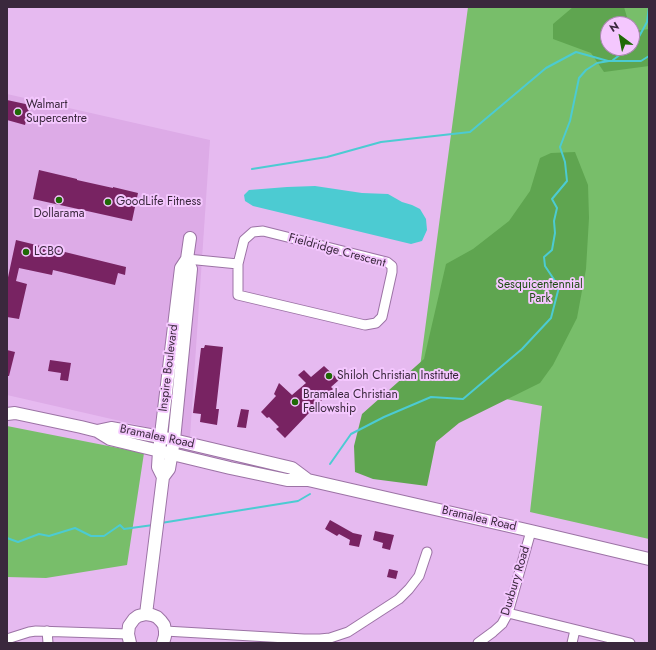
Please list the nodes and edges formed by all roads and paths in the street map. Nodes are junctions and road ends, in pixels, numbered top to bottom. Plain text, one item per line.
1 (190, 238) dead end
2 (187, 259) junction
3 (238, 264) junction
4 (10, 411) edge
5 (97, 431) junction
6 (161, 437) junction
7 (174, 440) junction
8 (159, 451) junction
9 (172, 454) junction
10 (162, 477) junction
11 (308, 480) junction
12 (531, 531) junction
13 (427, 552) dead end
14 (649, 559) edge
15 (508, 613) junction
16 (146, 614) junction
17 (575, 630) junction
18 (47, 631) junction
19 (165, 631) junction
20 (129, 638) edge
21 (7, 639) edge
22 (261, 640) edge
23 (48, 643) edge
24 (163, 643) edge
25 (478, 643) edge
26 (572, 643) edge
27 (630, 643) edge

1 - 2 main road, Inspire Boulevard
2 - 3 street
2 - 6 main road, Inspire Boulevard
2 - 7 main road, Inspire Boulevard
3 - 3 street, Fieldridge Crescent
4 - 5 main road, Bramalea Road
5 - 6 main road, Bramalea Road
5 - 8 main road, Bramalea Road
6 - 7 main road, Bramalea Road
6 - 8 main road, Inspire Boulevard
7 - 9 main road, Inspire Boulevard
7 - 11 main road, Bramalea Road
8 - 9 main road, Bramalea Road
8 - 10 main road, Inspire Boulevard
9 - 10 main road, Inspire Boulevard
9 - 11 main road, Bramalea Road
10 - 16 main road, Inspire Boulevard
11 - 12 main road, Bramalea Road
12 - 14 main road, Bramalea Road
12 - 15 street, Duxbury Road
13 - 22 street
15 - 17 street
15 - 25 street, Duxbury Road
16 - 19 main road
16 - 20 main road
17 - 26 street
17 - 27 street
18 - 20 street
18 - 21 street
18 - 23 street
19 - 22 street
19 - 24 main road

